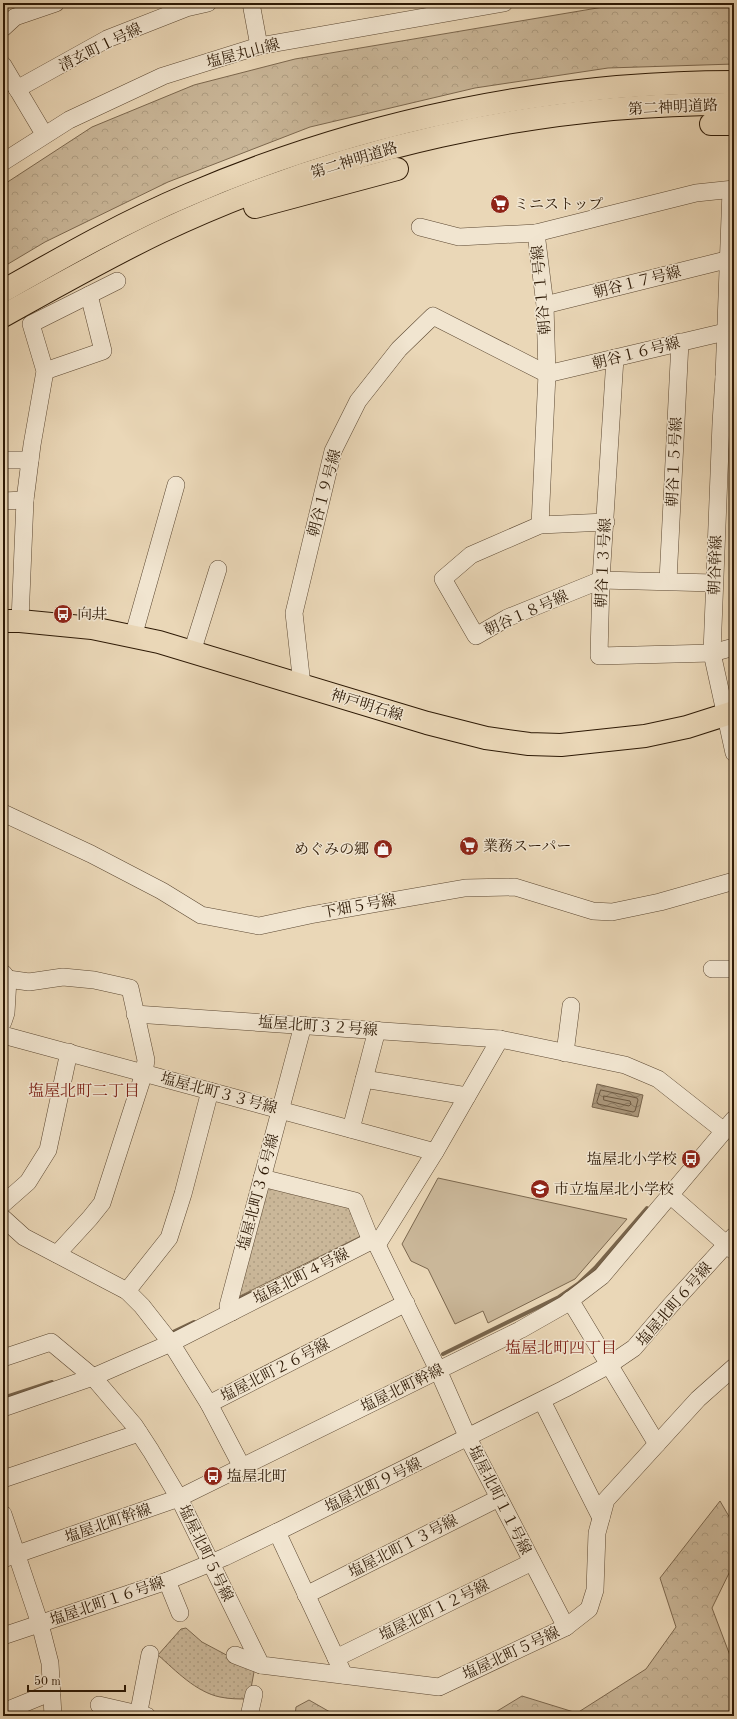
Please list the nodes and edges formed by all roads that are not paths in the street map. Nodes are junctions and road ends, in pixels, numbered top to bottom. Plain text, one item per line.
1 (56, 3) edge
2 (208, 3) edge
3 (251, 3) edge
4 (503, 3) edge
5 (3, 28) edge
6 (259, 46) junction
7 (3, 65) edge
8 (734, 82) edge
9 (17, 89) junction
10 (734, 104) edge
11 (711, 124) dead end
12 (734, 124) edge
13 (44, 134) junction
14 (3, 162) edge
15 (396, 169) dead end
16 (732, 190) edge
17 (420, 228) dead end
18 (536, 233) junction
19 (732, 258) edge
20 (117, 281) dead end
21 (61, 283) junction
22 (3, 291) edge
23 (89, 295) junction
24 (545, 306) junction
25 (3, 316) edge
26 (725, 332) junction
27 (680, 342) junction
28 (615, 358) junction
29 (45, 371) junction
30 (547, 374) junction
31 (729, 377) edge
32 (3, 460) edge
33 (30, 460) junction
34 (176, 485) dead end
35 (25, 500) junction
36 (3, 501) edge
37 (606, 522) junction
38 (540, 525) junction
39 (218, 569) dead end
40 (601, 580) junction
41 (668, 582) junction
42 (714, 582) junction
43 (11, 621) edge
44 (133, 637) junction
45 (734, 647) edge
46 (192, 652) junction
47 (712, 653) junction
48 (302, 685) junction
49 (730, 713) edge
50 (734, 753) edge
51 (3, 813) edge
52 (734, 881) edge
53 (734, 969) edge
54 (712, 970) dead end
55 (5, 976) edge
56 (571, 1006) dead end
57 (136, 1014) junction
58 (3, 1022) edge
59 (303, 1025) junction
60 (377, 1030) junction
61 (3, 1034) edge
62 (500, 1039) junction
63 (69, 1052) junction
64 (566, 1053) junction
65 (144, 1073) junction
66 (364, 1079) junction
67 (210, 1091) junction
68 (467, 1096) junction
69 (280, 1110) junction
70 (729, 1125) edge
71 (351, 1129) junction
72 (435, 1152) junction
73 (262, 1178) junction
74 (670, 1195) junction
75 (3, 1204) edge
76 (3, 1218) edge
77 (374, 1243) junction
78 (731, 1244) edge
79 (57, 1254) junction
80 (128, 1291) junction
81 (570, 1300) junction
82 (406, 1303) junction
83 (232, 1312) junction
84 (171, 1343) junction
85 (3, 1358) edge
86 (609, 1365) junction
87 (734, 1367) edge
88 (438, 1370) junction
89 (93, 1377) junction
90 (542, 1401) junction
91 (209, 1404) junction
92 (3, 1408) edge
93 (139, 1433) junction
94 (468, 1438) junction
95 (657, 1444) junction
96 (242, 1467) junction
97 (3, 1479) edge
98 (179, 1498) junction
99 (499, 1498) junction
100 (3, 1514) edge
101 (601, 1518) junction
102 (277, 1532) junction
103 (10, 1557) edge
104 (532, 1562) junction
105 (211, 1563) junction
106 (167, 1581) junction
107 (306, 1594) junction
108 (180, 1613) dead end
109 (40, 1624) junction
110 (566, 1628) junction
111 (3, 1636) edge
112 (150, 1654) dead end
113 (235, 1655) dead end
114 (336, 1658) junction
115 (261, 1665) junction
116 (344, 1675) junction
117 (52, 1692) junction
118 (254, 1694) dead end
119 (99, 1705) dead end
120 (3, 1712) edge
121 (141, 1715) edge
122 (53, 1716) edge
123 (249, 1716) edge

1 - 5 street
2 - 9 street, 清玄町１号線
3 - 6 street
4 - 6 street, 塩屋丸山線
6 - 13 street, 塩屋丸山線
7 - 9 street
8 - 22 main road, 第二神明道路
9 - 13 street
10 - 21 main road, 第二神明道路
11 - 12 main road
13 - 14 street, 塩屋丸山線
15 - 21 main road
16 - 18 street, 朝谷１１号線
16 - 19 street, 朝谷幹線
17 - 18 street
18 - 24 street, 朝谷１１号線
19 - 24 street, 朝谷１７号線
19 - 26 street, 朝谷幹線
20 - 23 street
21 - 25 main road, 第二神明道路
23 - 29 street
23 - 29 street
24 - 30 street, 朝谷１１号線
26 - 27 street, 朝谷１６号線
26 - 31 street, 朝谷幹線
27 - 28 street, 朝谷１６号線
27 - 41 street, 朝谷１５号線
28 - 30 street, 朝谷１６号線
28 - 37 street, 朝谷１３号線
29 - 33 street
30 - 38 street, 朝谷１１号線
30 - 48 street, 朝谷１９号線
31 - 42 street, 朝谷幹線
32 - 33 street
33 - 35 street
34 - 44 street
35 - 36 street
35 - 43 street
37 - 38 street, 朝谷１８号線
37 - 40 street, 朝谷１３号線
38 - 40 street, 朝谷１８号線
39 - 46 street
40 - 41 street
40 - 47 street, 朝谷１３号線
41 - 42 street
42 - 47 street, 朝谷幹線
43 - 44 main road, 神戸明石線
44 - 46 main road, 神戸明石線
45 - 47 street
46 - 48 main road, 神戸明石線
47 - 49 street, 朝谷幹線
48 - 49 main road, 神戸明石線
49 - 50 street
51 - 52 street, 下畑５号線
53 - 54 street
55 - 57 street
55 - 58 street
56 - 64 street
57 - 59 street, 塩屋北町３２号線
57 - 65 street
59 - 60 street, 塩屋北町３２号線
59 - 69 street, 塩屋北町３６号線
60 - 62 street, 塩屋北町３２号線
60 - 66 street
61 - 63 street, 塩屋北町３３号線
62 - 64 street, 塩屋北町３２号線
62 - 68 street
63 - 65 street, 塩屋北町３３号線
63 - 75 street
64 - 70 street, 塩屋北町３２号線
65 - 67 street, 塩屋北町３３号線
65 - 79 street
66 - 68 street
66 - 71 street
67 - 69 street, 塩屋北町３３号線
67 - 80 street
68 - 72 street
69 - 71 street, 塩屋北町３３号線
69 - 73 street, 塩屋北町３６号線
70 - 74 street, 塩屋北町幹線
71 - 72 street, 塩屋北町３３号線
72 - 77 street
73 - 77 street, 塩屋北町１１号線
73 - 83 street, 塩屋北町３６号線
74 - 78 street
74 - 81 street, 塩屋北町幹線
76 - 79 street, 塩屋北町２６号線
77 - 82 street, 塩屋北町１１号線
77 - 83 street, 塩屋北町４号線
78 - 86 street, 塩屋北町６号線
79 - 80 street, 塩屋北町２６号線
80 - 84 street, 塩屋北町２６号線
81 - 86 street
81 - 88 street, 塩屋北町幹線
82 - 88 street, 塩屋北町１１号線
82 - 91 street, 塩屋北町２６号線
83 - 84 street, 塩屋北町４号線
84 - 89 street, 塩屋北町４号線
84 - 91 street, 塩屋北町２６号線
85 - 89 street, 塩屋北町５号線
86 - 90 street, 塩屋北町９号線
86 - 95 street
87 - 95 street
88 - 94 street, 塩屋北町１１号線
88 - 96 street, 塩屋北町幹線
89 - 92 street, 塩屋北町４号線
89 - 93 street, 塩屋北町５号線
90 - 94 street, 塩屋北町９号線
90 - 101 street
91 - 96 street
93 - 97 street
93 - 98 street, 塩屋北町５号線
94 - 99 street, 塩屋北町１１号線
94 - 102 street, 塩屋北町９号線
95 - 101 street, 塩屋北町５号線
96 - 98 street, 塩屋北町幹線
98 - 103 street, 塩屋北町幹線
98 - 105 street, 塩屋北町５号線
99 - 104 street, 塩屋北町１１号線
99 - 107 street, 塩屋北町１３号線
100 - 103 street
101 - 110 street, 塩屋北町５号線
102 - 105 street, 塩屋北町９号線
102 - 107 street
103 - 109 street
104 - 110 street, 塩屋北町１１号線
104 - 114 street, 塩屋北町１２号線
105 - 106 street, 塩屋北町１６号線
105 - 115 street, 塩屋北町５号線
106 - 108 street
106 - 109 street, 塩屋北町１６号線
107 - 114 street
109 - 111 street, 塩屋北町１６号線
109 - 117 street
110 - 116 street, 塩屋北町５号線
112 - 121 street
113 - 115 street
114 - 116 street
115 - 116 street, 塩屋北町５号線
117 - 120 street
117 - 122 street
118 - 123 street
119 - 121 street

